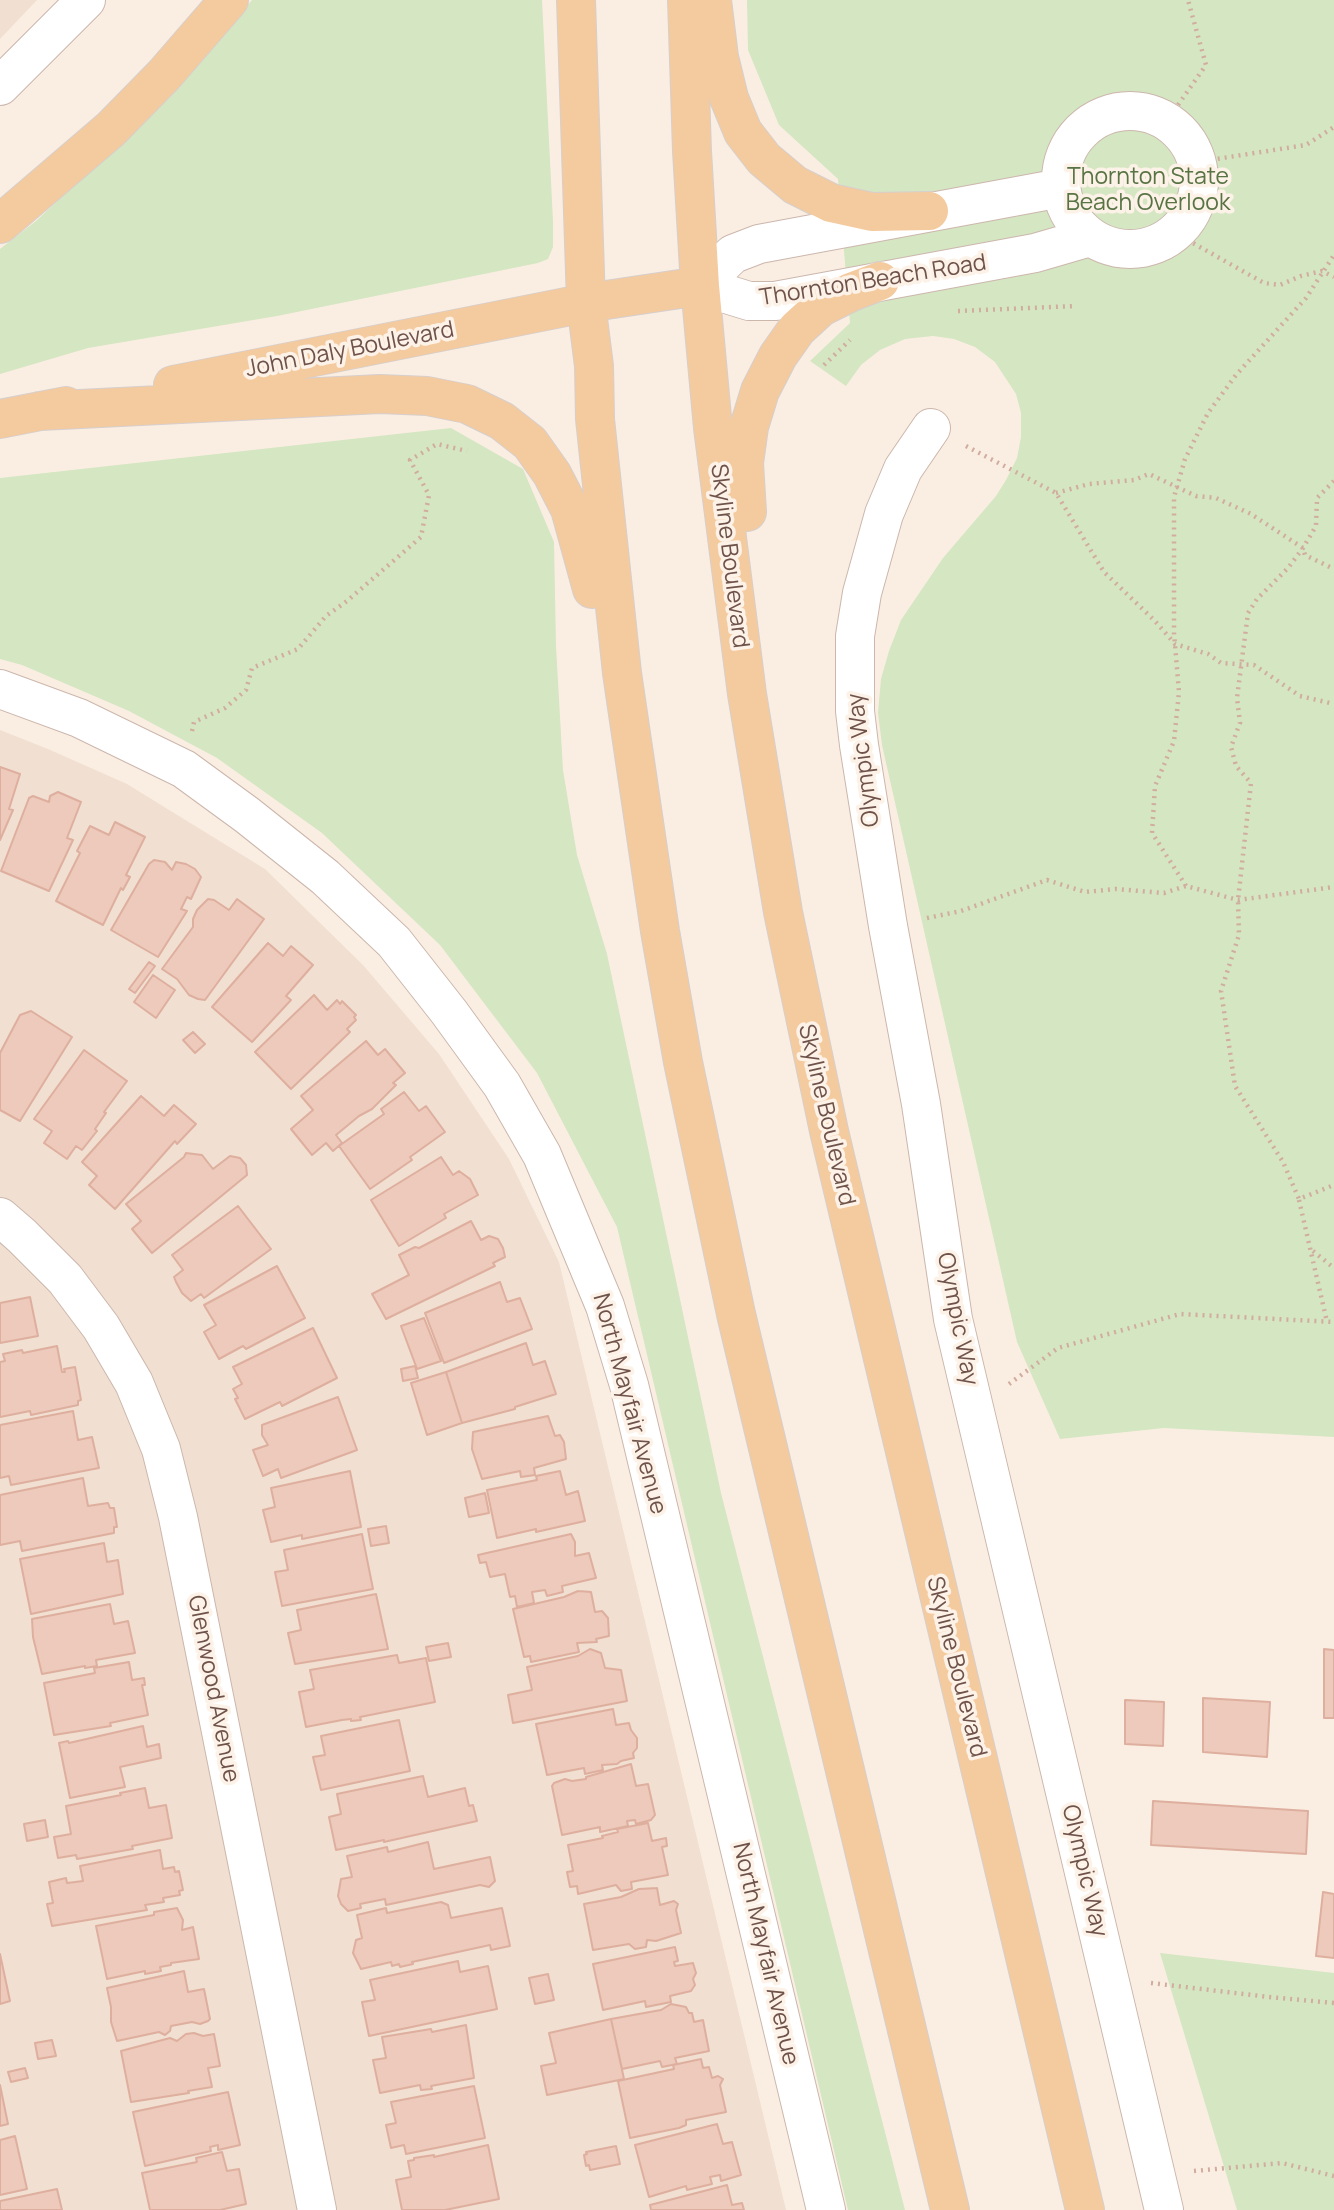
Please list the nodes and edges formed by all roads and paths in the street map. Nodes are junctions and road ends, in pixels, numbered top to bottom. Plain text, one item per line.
1 (86, 0) edge
2 (229, 0) edge
3 (576, 0) edge
4 (687, 0) edge
5 (712, 0) edge
6 (1188, 0) edge
7 (0, 86) edge
8 (1166, 121) junction
9 (1334, 127) edge
10 (1198, 162) junction
11 (1062, 188) junction
12 (929, 211) junction
13 (0, 224) edge
14 (1175, 233) junction
15 (1090, 237) junction
16 (1334, 255) edge
17 (1322, 271) junction
18 (1334, 277) edge
19 (880, 281) junction
20 (700, 286) junction
21 (586, 303) junction
22 (1076, 306) dead end
23 (952, 311) dead end
24 (854, 336) dead end
25 (778, 356) junction
26 (40, 411) junction
27 (0, 419) edge
28 (502, 422) junction
29 (931, 428) joint
30 (1334, 481) edge
31 (1177, 485) junction
32 (1056, 493) junction
33 (1303, 548) junction
34 (1334, 569) edge
35 (1175, 644) junction
36 (1240, 664) junction
37 (0, 689) edge
38 (1334, 704) edge
39 (184, 769) junction
40 (763, 787) junction
41 (640, 804) junction
42 (1186, 886) junction
43 (1334, 887) edge
44 (1238, 900) junction
45 (888, 926) junction
46 (1334, 1185) edge
47 (1299, 1199) junction
48 (0, 1217) edge
49 (1312, 1250) junction
50 (1334, 1268) edge
51 (1327, 1322) junction
52 (1334, 1322) edge
53 (975, 1410) junction
54 (1109, 1978) junction
55 (1334, 2003) edge
56 (1334, 2176) edge
57 (1159, 2192) edge
58 (317, 2210) edge
59 (826, 2210) edge
60 (950, 2210) edge
61 (1085, 2210) edge

1 - 7 street
2 - 13 main road
3 - 21 main road
4 - 20 main road, Skyline Boulevard
5 - 12 main road
6 - 8 path
8 - 10 street
8 - 11 street
9 - 10 path
10 - 14 street
11 - 12 street
11 - 15 street
12 - 20 street
14 - 15 street
14 - 17 path
15 - 19 street, Thornton Beach Road
16 - 17 path
17 - 18 path
17 - 31 path
19 - 20 street, Thornton Beach Road
19 - 25 main road
20 - 21 main road, John Daly Boulevard
20 - 40 main road, Skyline Boulevard
21 - 26 main road, John Daly Boulevard
21 - 41 main road
22 - 23 path
24 - 25 path
25 - 40 main road
26 - 27 main road, John Daly Boulevard
26 - 28 main road
28 - 39 path
28 - 41 main road
29 - 32 path
29 - 45 street, Olympic Way
30 - 33 path
31 - 32 path
31 - 33 path
31 - 35 path
32 - 35 path
33 - 34 path
33 - 36 path
35 - 36 path
35 - 42 path
36 - 38 path
36 - 44 path
37 - 39 street, North Mayfair Avenue
39 - 59 street, North Mayfair Avenue
40 - 61 main road, Skyline Boulevard
41 - 60 main road
42 - 44 path
42 - 45 path
43 - 44 path
44 - 47 path
45 - 53 street, Olympic Way
46 - 47 path
47 - 49 path
48 - 58 street, Glenwood Avenue
49 - 50 path
49 - 51 path
51 - 52 path
51 - 53 path
53 - 54 street, Olympic Way
54 - 55 path
54 - 57 street, Olympic Way
56 - 57 path

